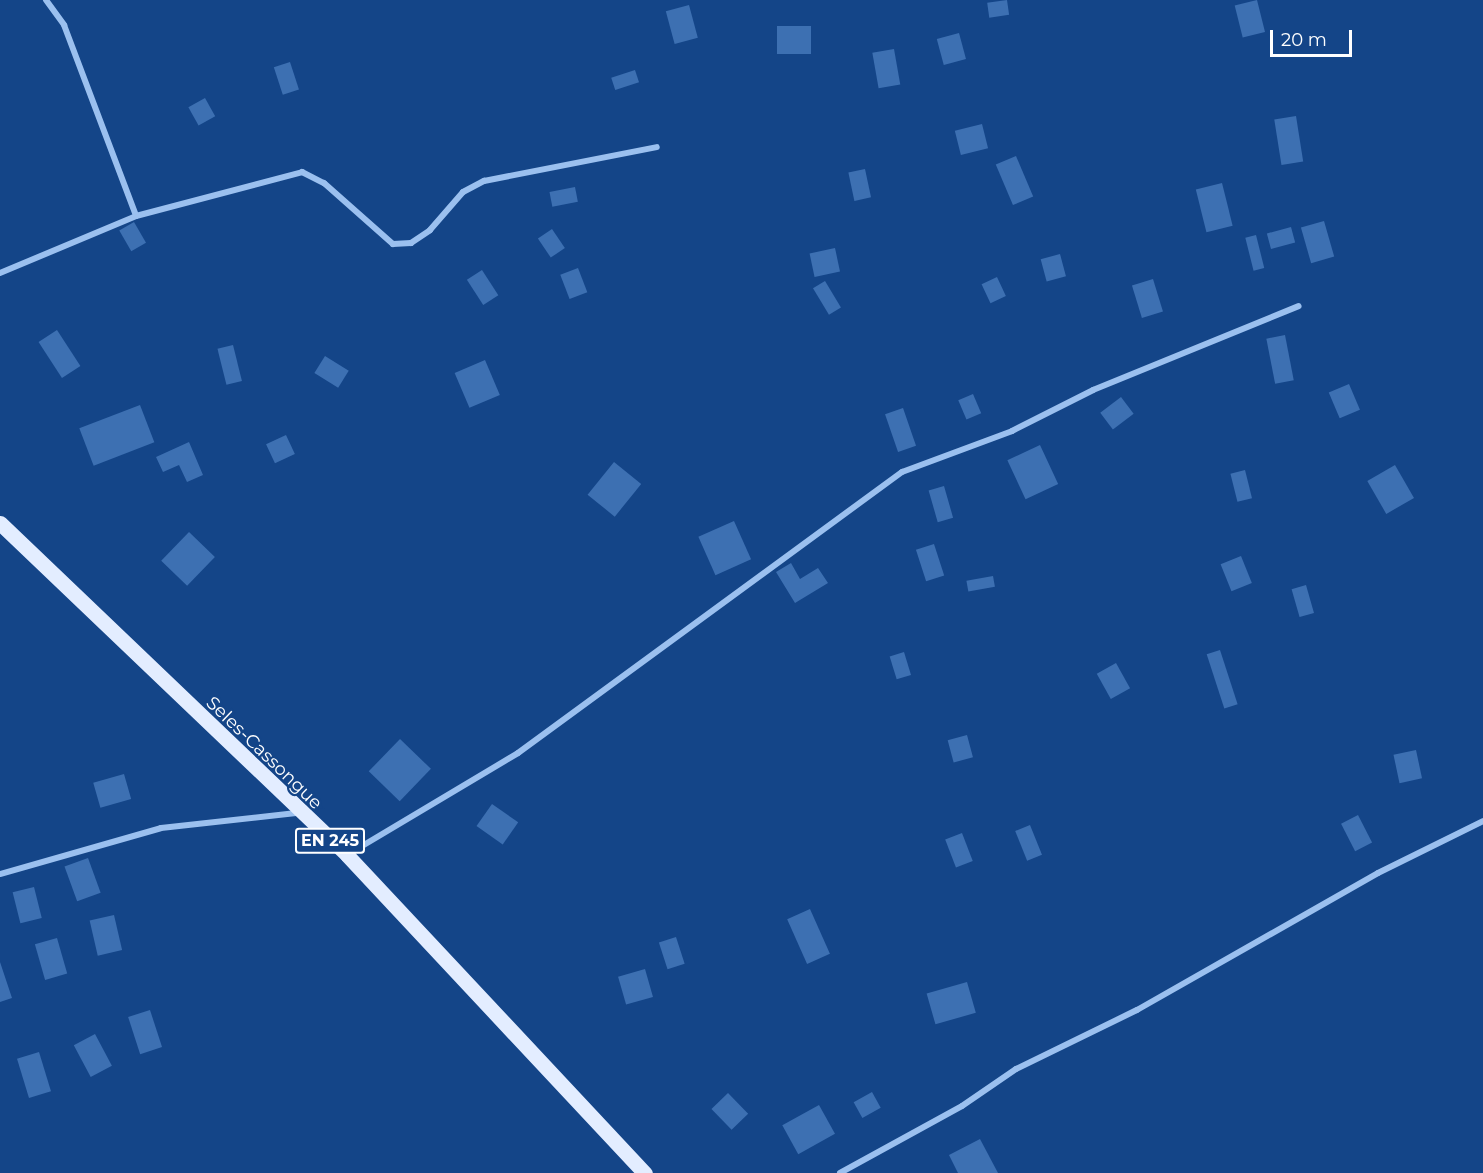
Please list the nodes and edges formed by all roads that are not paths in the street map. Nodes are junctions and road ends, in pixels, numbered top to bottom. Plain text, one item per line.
1 (46, 0) edge
2 (657, 147) dead end
3 (136, 216) junction
4 (0, 273) edge
5 (1299, 306) dead end
6 (0, 523) edge
7 (296, 813) junction
8 (1483, 821) edge
9 (347, 855) junction
10 (0, 874) edge
11 (645, 1173) edge
12 (840, 1173) edge

1 - 3 street
2 - 3 street
3 - 4 street
5 - 9 street
6 - 7 main road, Seles-Cassongue / EN 245
7 - 9 main road, Seles-Cassongue / EN 245
7 - 10 street
8 - 12 street
9 - 11 main road, Seles-Cassongue / EN 245

